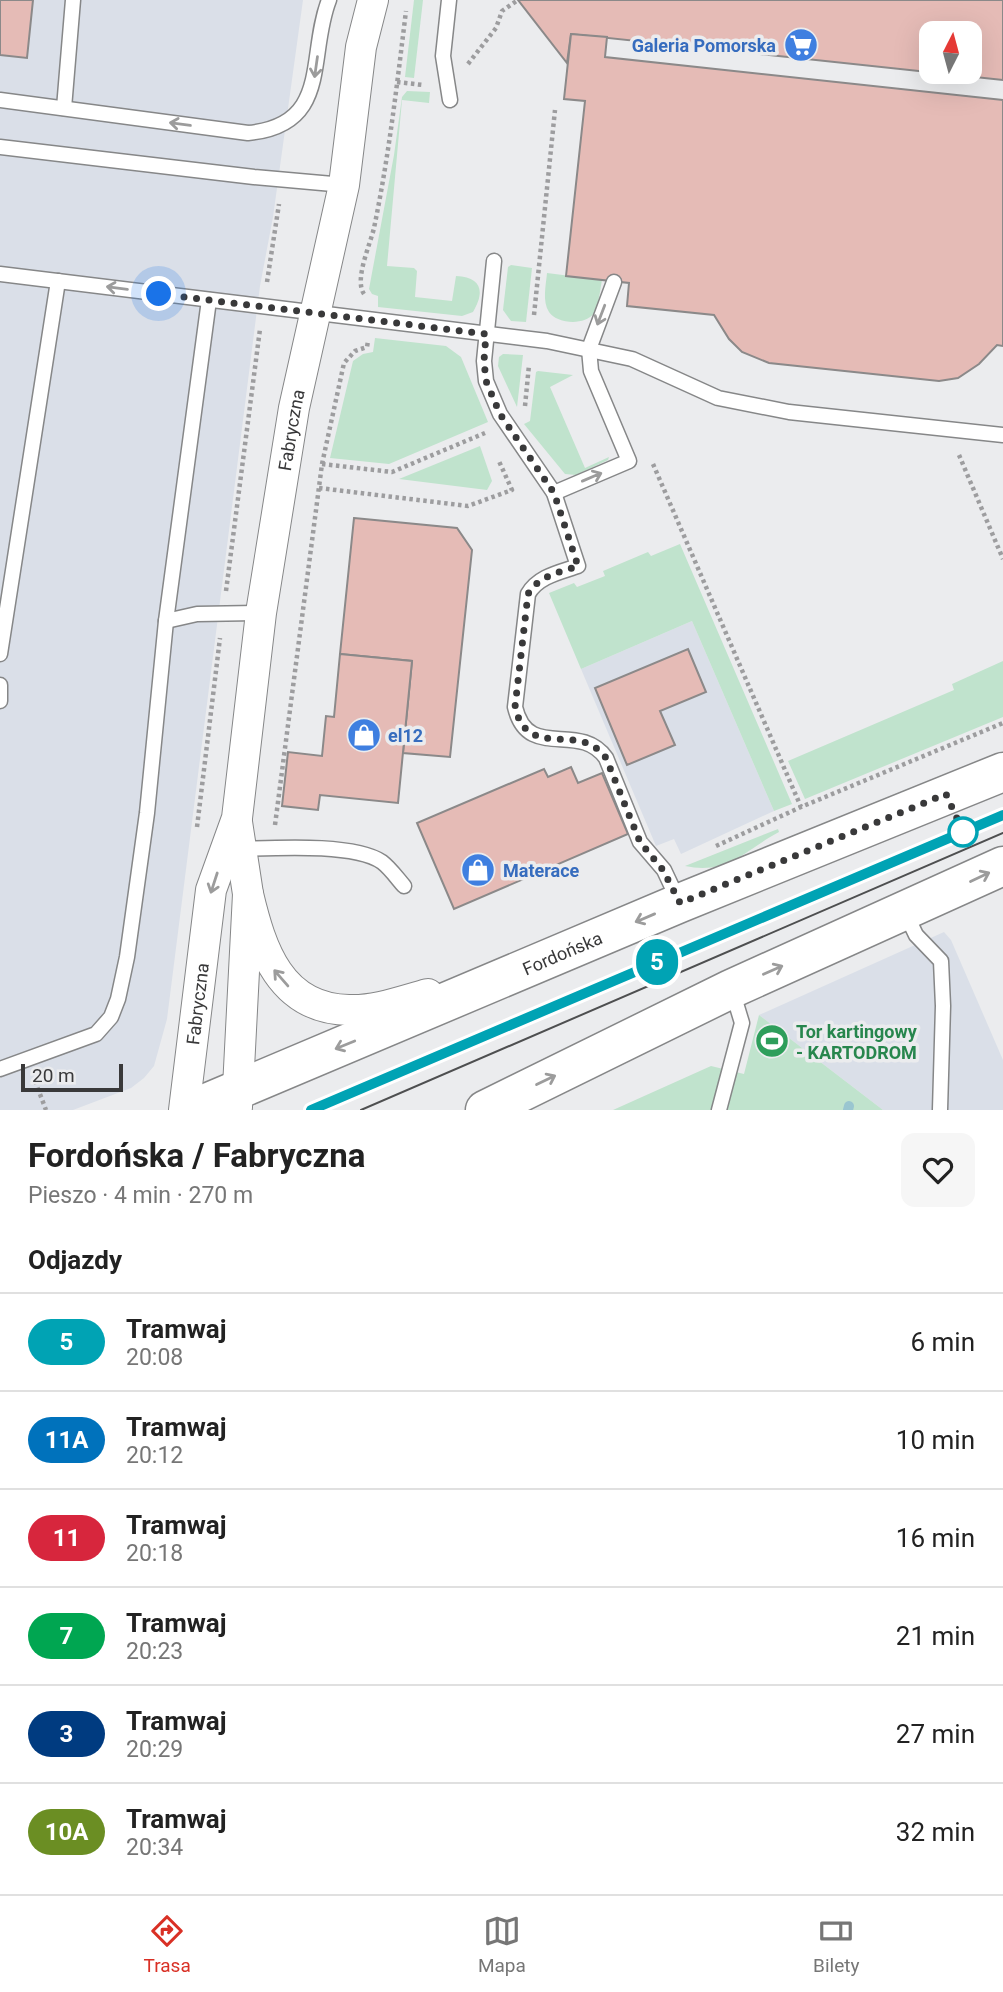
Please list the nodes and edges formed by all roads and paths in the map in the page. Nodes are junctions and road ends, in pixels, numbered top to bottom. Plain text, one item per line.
1 (73, 0) edge
2 (329, 0) edge
3 (359, 0) edge
4 (373, 0) edge
5 (407, 0) edge
6 (449, 0) edge
7 (361, 47) junction
8 (0, 100) edge
9 (450, 100) dead end
10 (64, 108) junction
11 (0, 147) edge
12 (282, 180) junction
13 (344, 185) junction
14 (494, 261) dead end
15 (0, 274) edge
16 (58, 281) junction
17 (614, 282) dead end
18 (209, 300) junction
19 (263, 307) junction
20 (317, 313) junction
21 (371, 320) junction
22 (486, 334) junction
23 (589, 349) junction
24 (529, 365) dead end
25 (506, 422) junction
26 (1003, 435) edge
27 (492, 444) dead end
28 (958, 454) dead end
29 (497, 455) dead end
30 (322, 464) junction
31 (319, 488) junction
32 (554, 493) junction
33 (1003, 559) edge
34 (223, 613) junction
35 (261, 613) junction
36 (166, 621) junction
37 (0, 654) edge
38 (0, 685) edge
39 (0, 701) edge
40 (1003, 723) edge
41 (1003, 772) edge
42 (237, 818) junction
43 (196, 835) dead end
44 (713, 847) dead end
45 (274, 848) junction
46 (241, 849) junction
47 (1003, 866) edge
48 (404, 886) dead end
49 (248, 894) junction
50 (680, 903) junction
51 (904, 911) junction
52 (530, 967) junction
53 (732, 989) junction
54 (0, 1069) edge
55 (237, 1099) edge
56 (184, 1110) edge
57 (190, 1110) edge
58 (485, 1110) edge
59 (719, 1110) edge
60 (940, 1110) edge

1 - 10 lane
2 -> 10 lane
3 - 7 street, Fabryczna
4 - 7 street, Fabryczna
5 - 21 path
6 - 9 lane
7 - 13 street, Fabryczna
8 - 10 lane
11 - 12 lane
12 - 13 lane
12 - 19 path
13 - 20 street, Fabryczna
14 - 22 lane
15 - 16 lane
18 -> 16 lane
16 - 37 lane
17 -> 23 lane
18 - 19 lane
18 - 36 lane
19 - 20 lane
19 - 34 path
20 - 21 lane
20 - 35 street, Fabryczna
21 - 22 lane
21 - 30 path
22 - 23 lane
22 - 25 lane
23 - 26 lane
32 -> 23 lane
24 - 25 path
25 - 32 lane
27 - 30 path
28 - 33 path
29 - 31 path
30 - 31 path
31 - 45 path
32 - 50 lane
34 - 35 lane
34 - 36 lane
34 - 43 path
35 - 42 street, Fabryczna
36 - 54 lane
38 - 39 lane
40 - 44 path
41 - 50 main road, Fordońska
42 - 46 street, Fabryczna
42 -> 56 street, Fabryczna
45 - 46 lane
45 - 48 lane
46 - 49 street, Fabryczna
51 -> 47 main road
52 -> 49 street
49 - 55 street, Fabryczna
50 -> 52 main road, Fordońska
53 -> 51 main road
51 - 60 lane
52 -> 55 main road, Fordońska
58 -> 53 main road
53 - 59 lane
55 - 57 main road, Fordońska

